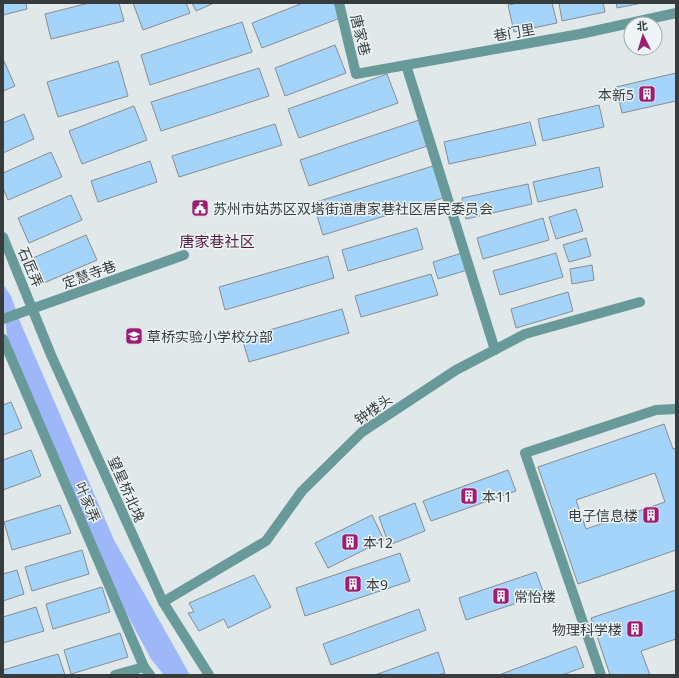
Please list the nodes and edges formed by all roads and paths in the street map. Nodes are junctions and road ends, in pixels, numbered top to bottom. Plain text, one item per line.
1 (339, 3) edge
2 (676, 13) edge
3 (406, 65) junction
4 (356, 74) joint
5 (3, 237) edge
6 (184, 254) dead end
7 (640, 302) dead end
8 (34, 308) junction
9 (3, 319) edge
10 (3, 338) edge
11 (495, 350) junction
12 (676, 409) edge
13 (163, 602) junction
14 (147, 671) edge
15 (115, 675) edge
16 (209, 675) edge
17 (601, 675) edge

1 - 4 street, 唐家巷
2 - 3 street, 巷门里
3 - 4 street, 巷门里
3 - 11 street
5 - 8 street, 石匠弄
6 - 8 street, 定慧寺巷
7 - 11 street, 钟楼头
8 - 9 street, 定慧寺巷
8 - 13 street, 望星桥北堍
10 - 14 street, 叶家弄
11 - 13 street, 钟楼头
12 - 17 street
13 - 16 street, 望星桥北堍
14 - 15 street

